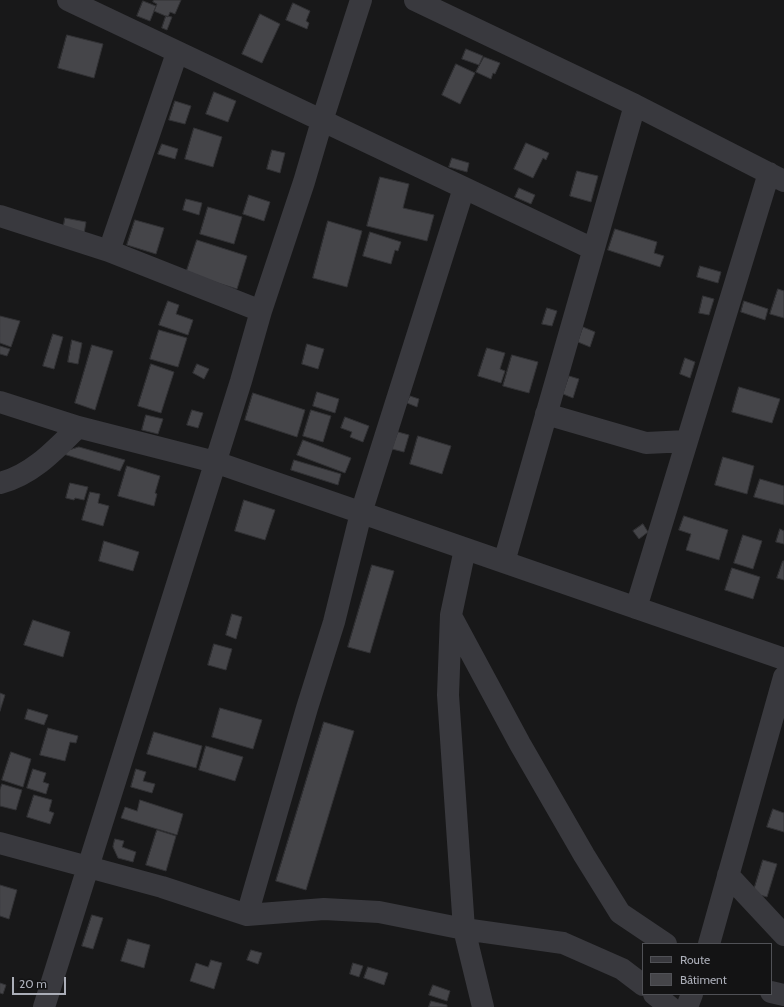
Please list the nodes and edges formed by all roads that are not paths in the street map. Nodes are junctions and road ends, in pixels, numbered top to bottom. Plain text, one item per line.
1 (68, 0) edge
2 (362, 0) edge
3 (415, 0) edge
4 (178, 53) junction
5 (635, 105) junction
6 (322, 121) junction
7 (777, 177) edge
8 (464, 188) junction
9 (0, 216) edge
10 (593, 249) junction
11 (109, 251) junction
12 (261, 310) junction
13 (0, 402) edge
14 (546, 414) junction
15 (78, 427) junction
16 (687, 441) junction
17 (216, 462) junction
18 (0, 483) edge
19 (361, 513) junction
20 (465, 549) junction
21 (504, 562) junction
22 (636, 608) junction
23 (451, 615) junction
24 (784, 659) edge
25 (784, 677) edge
26 (0, 843) edge
27 (88, 866) junction
28 (728, 875) junction
29 (248, 915) junction
30 (464, 929) junction
31 (784, 935) edge
32 (665, 943) edge
33 (709, 943) edge
34 (642, 984) edge
35 (772, 992) edge
36 (655, 995) edge
37 (692, 995) edge
38 (784, 995) edge
39 (44, 1007) edge
40 (483, 1007) edge
41 (670, 1007) edge
42 (687, 1007) edge

1 - 4 street
2 - 6 street
3 - 5 street
4 - 6 street
4 - 11 street
5 - 7 street
5 - 10 street
6 - 8 street
6 - 12 street
7 - 16 street
8 - 10 street
8 - 19 street
9 - 11 street
10 - 14 street
11 - 12 street
12 - 17 street
13 - 15 street
14 - 16 street
14 - 21 street
15 - 17 street
15 - 18 street
16 - 22 street
17 - 19 street
17 - 27 street
19 - 20 street
19 - 29 street
20 - 21 street
20 - 23 street
21 - 22 street
22 - 24 street
23 - 30 street
23 - 32 street
25 - 28 street
26 - 27 street
27 - 29 street
27 - 39 street
28 - 31 street
28 - 33 street
29 - 30 street
30 - 34 street
30 - 40 street
35 - 38 street
36 - 41 street
37 - 42 street

